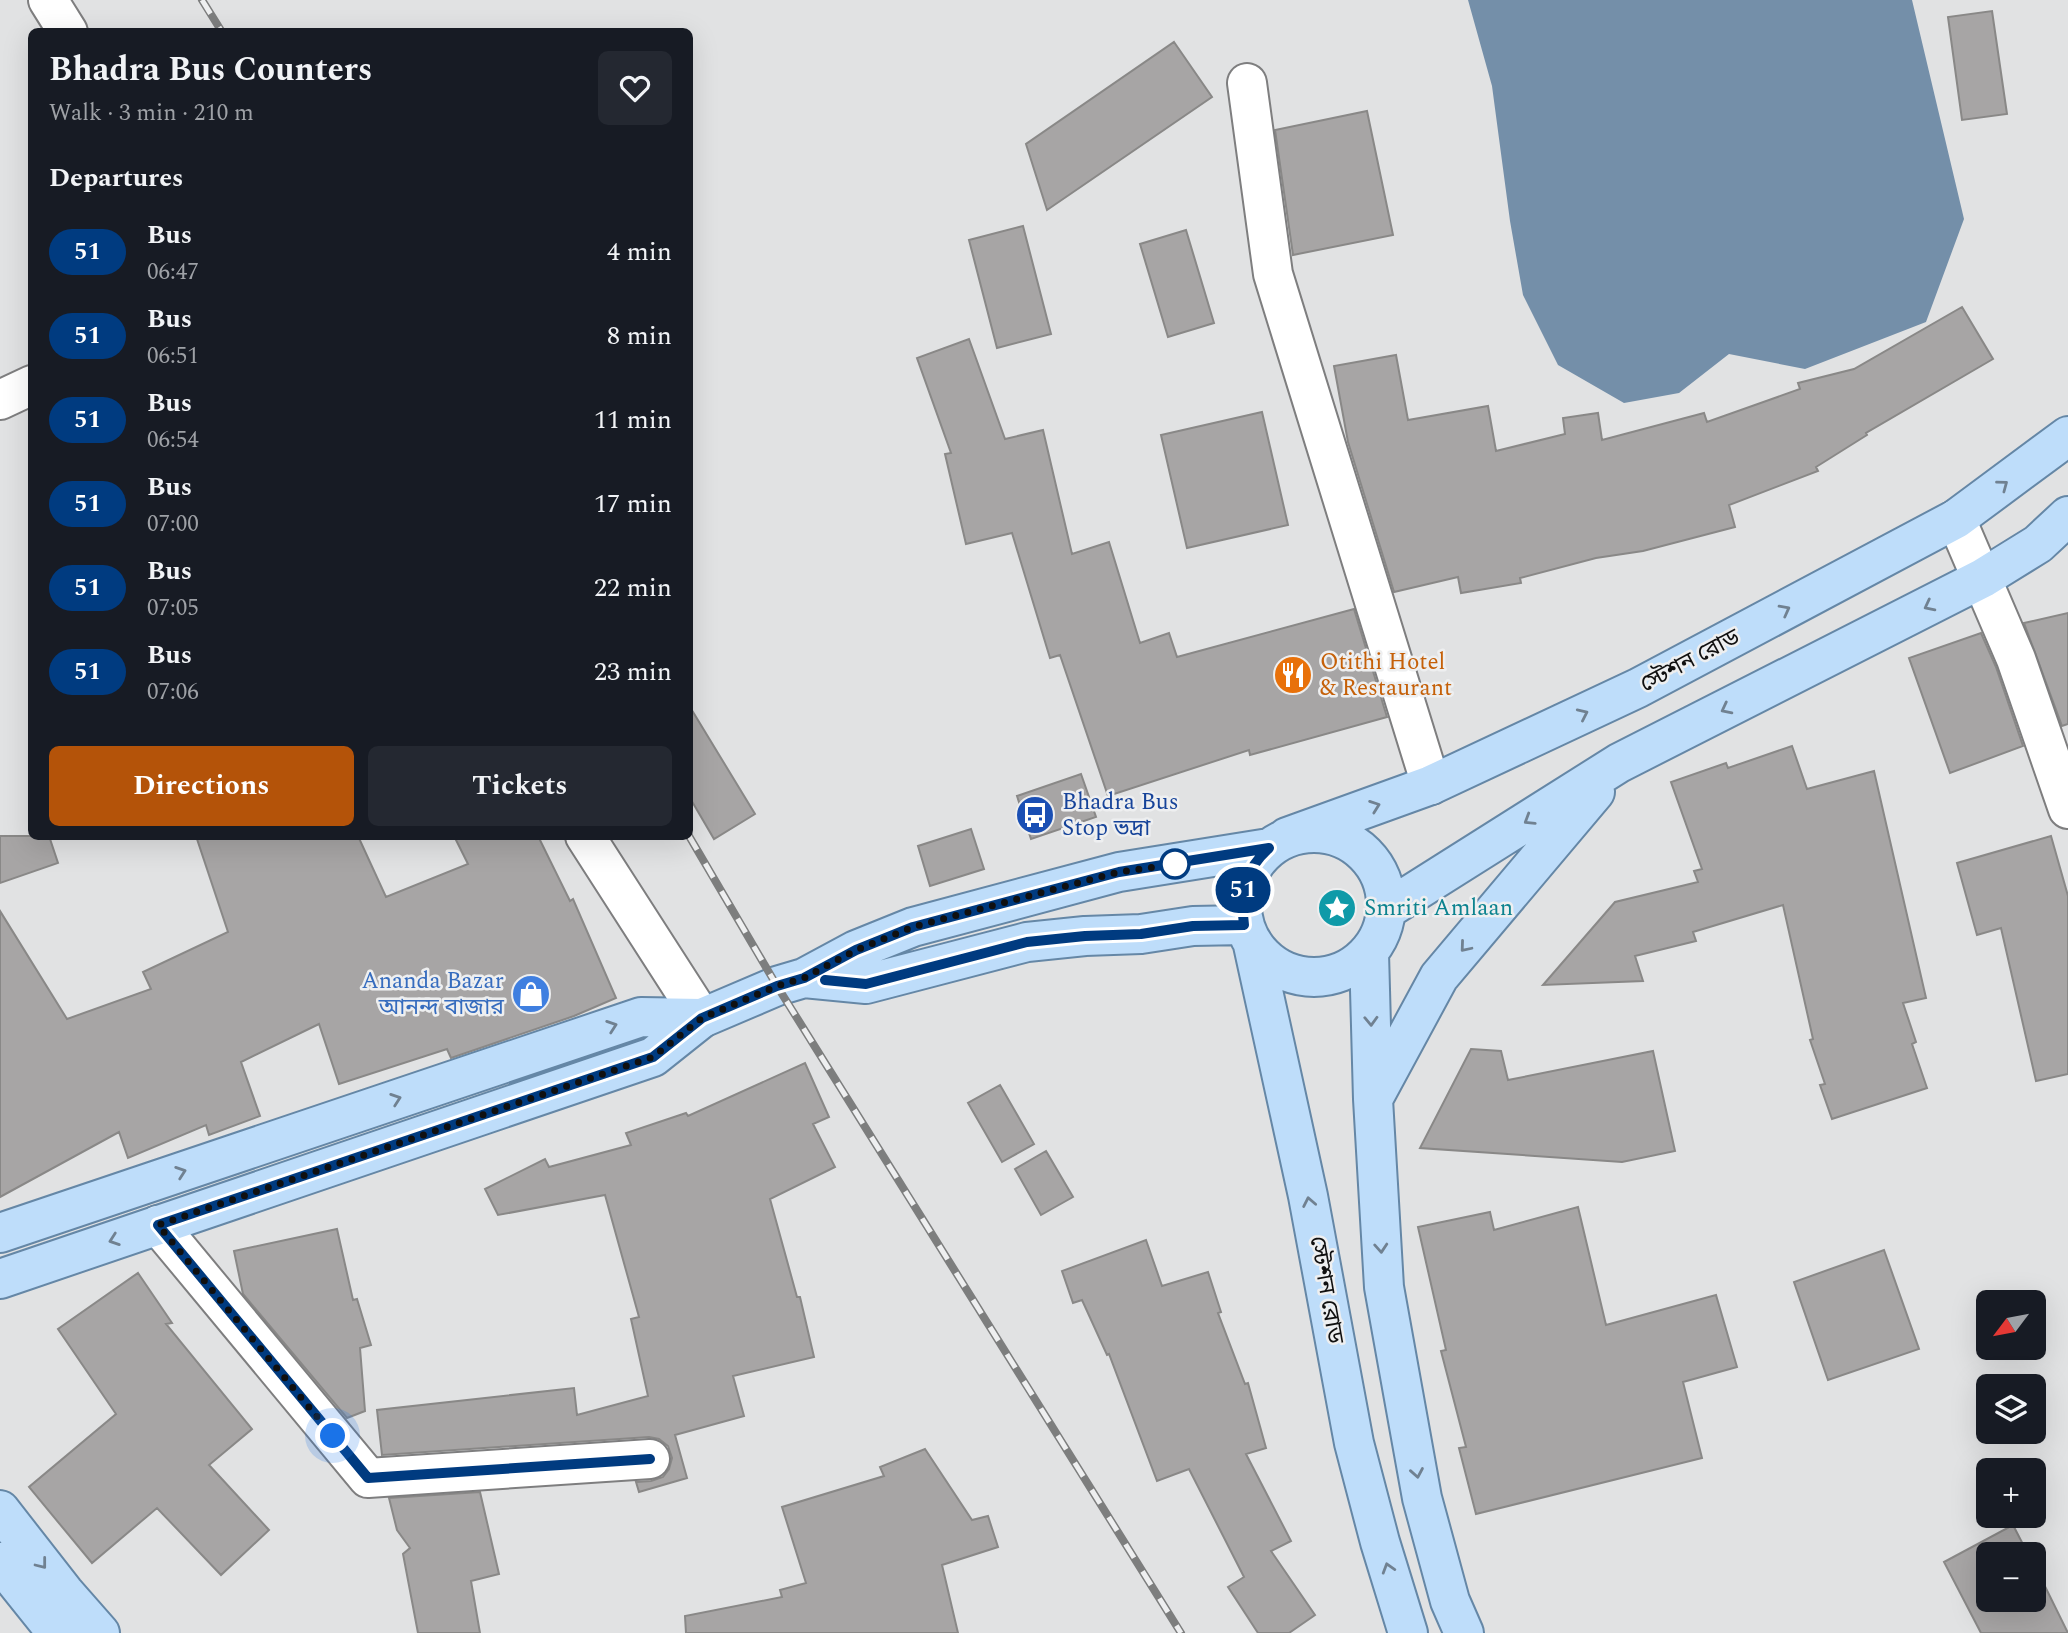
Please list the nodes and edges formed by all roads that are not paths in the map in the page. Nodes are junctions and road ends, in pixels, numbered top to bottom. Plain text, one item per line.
1 (48, 0) edge
2 (66, 28) edge
3 (1247, 83) dead end
4 (28, 387) edge
5 (0, 400) edge
6 (2068, 436) edge
7 (2068, 516) edge
8 (1956, 519) junction
9 (2053, 542) edge
10 (1983, 578) junction
11 (1619, 763) junction
12 (1431, 785) junction
13 (2068, 809) edge
14 (587, 840) edge
15 (1278, 842) junction
16 (1386, 910) junction
17 (1248, 935) junction
18 (1369, 953) junction
19 (804, 978) junction
20 (702, 1018) junction
21 (1373, 1099) junction
22 (158, 1225) junction
23 (0, 1233) edge
24 (0, 1279) edge
25 (650, 1459) dead end
26 (0, 1510) edge
27 (0, 1562) edge
28 (57, 1633) edge
29 (100, 1633) edge
30 (1408, 1633) edge
31 (1464, 1633) edge

1 - 2 street
3 - 12 street
4 - 5 street
8 -> 6 main road, স্টেশন রোড
7 - 9 main road
8 - 10 street
12 -> 8 main road, স্টেশন রোড
9 - 10 main road
10 -> 11 main road
10 - 13 street
11 -> 16 main road
11 -> 21 main road
15 -> 12 main road, স্টেশন রোড
14 - 20 street
15 - 16 main road
15 - 17 main road
15 - 19 main road
16 - 18 main road
17 - 18 main road
17 - 19 main road
30 -> 17 main road, স্টেশন রোড
18 -> 21 main road
19 - 20 main road
20 - 22 main road
23 -> 20 main road
21 -> 31 main road
22 -> 24 main road
22 - 25 street
26 -> 29 main road
27 - 28 main road

